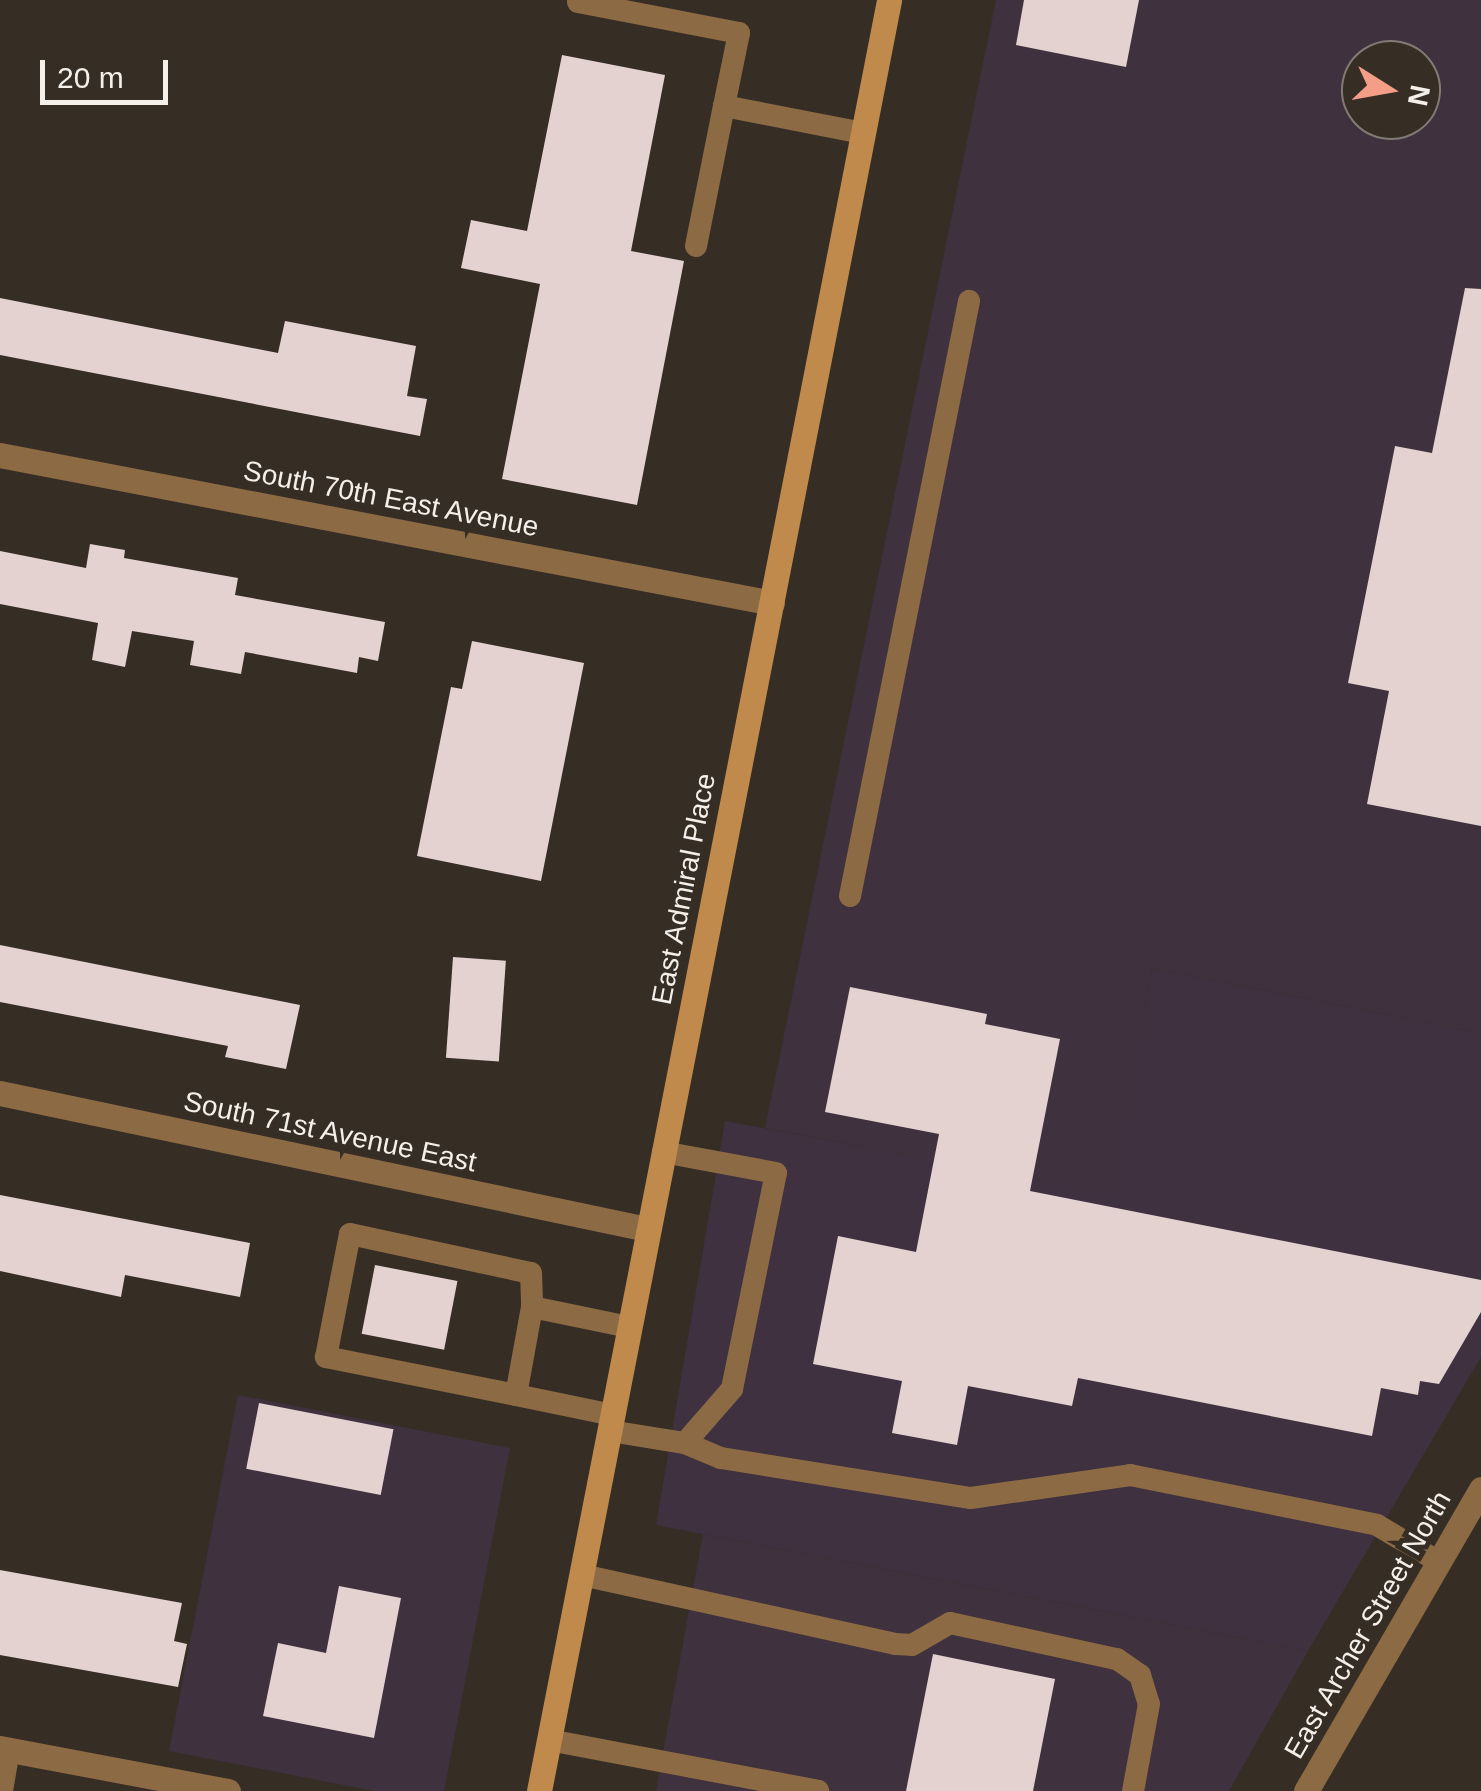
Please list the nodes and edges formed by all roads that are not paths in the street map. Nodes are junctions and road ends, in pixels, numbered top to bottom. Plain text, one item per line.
1 (890, 0) edge
2 (578, 2) edge
3 (682, 11) edge
4 (724, 106) junction
5 (863, 133) junction
6 (696, 246) dead end
7 (969, 300) dead end
8 (0, 455) edge
9 (772, 603) junction
10 (850, 896) dead end
11 (0, 1093) edge
12 (663, 1152) junction
13 (647, 1229) junction
14 (532, 1307) junction
15 (630, 1327) junction
16 (516, 1395) junction
17 (612, 1423) junction
18 (685, 1443) junction
19 (1481, 1489) edge
20 (1439, 1562) junction
21 (582, 1575) junction
22 (549, 1740) junction
23 (5, 1749) edge
24 (2, 1791) edge
25 (228, 1791) edge
26 (539, 1791) edge
27 (818, 1791) edge
28 (1133, 1791) edge
29 (1306, 1791) edge

1 - 5 main road, East Admiral Place
2 - 3 lane
3 - 4 lane
4 - 5 lane
4 - 6 lane
5 - 9 main road, East Admiral Place
7 - 10 lane
8 - 9 street, South 70th East Avenue
9 - 12 main road, East Admiral Place
11 - 13 street, South 71st Avenue East
12 - 13 main road, East Admiral Place
12 - 18 lane
13 - 15 main road, East Admiral Place
14 - 15 lane
14 - 16 lane
14 - 16 lane
15 - 17 main road, East Admiral Place
16 - 17 lane
17 - 18 lane
17 - 21 main road, East Admiral Place
18 - 20 lane
19 - 20 street, East Archer Street North
20 - 29 street, East Archer Street North
21 - 22 main road, East Admiral Place
21 - 28 lane
22 - 26 main road, East Admiral Place
22 - 27 lane
23 - 24 lane
23 - 25 street

